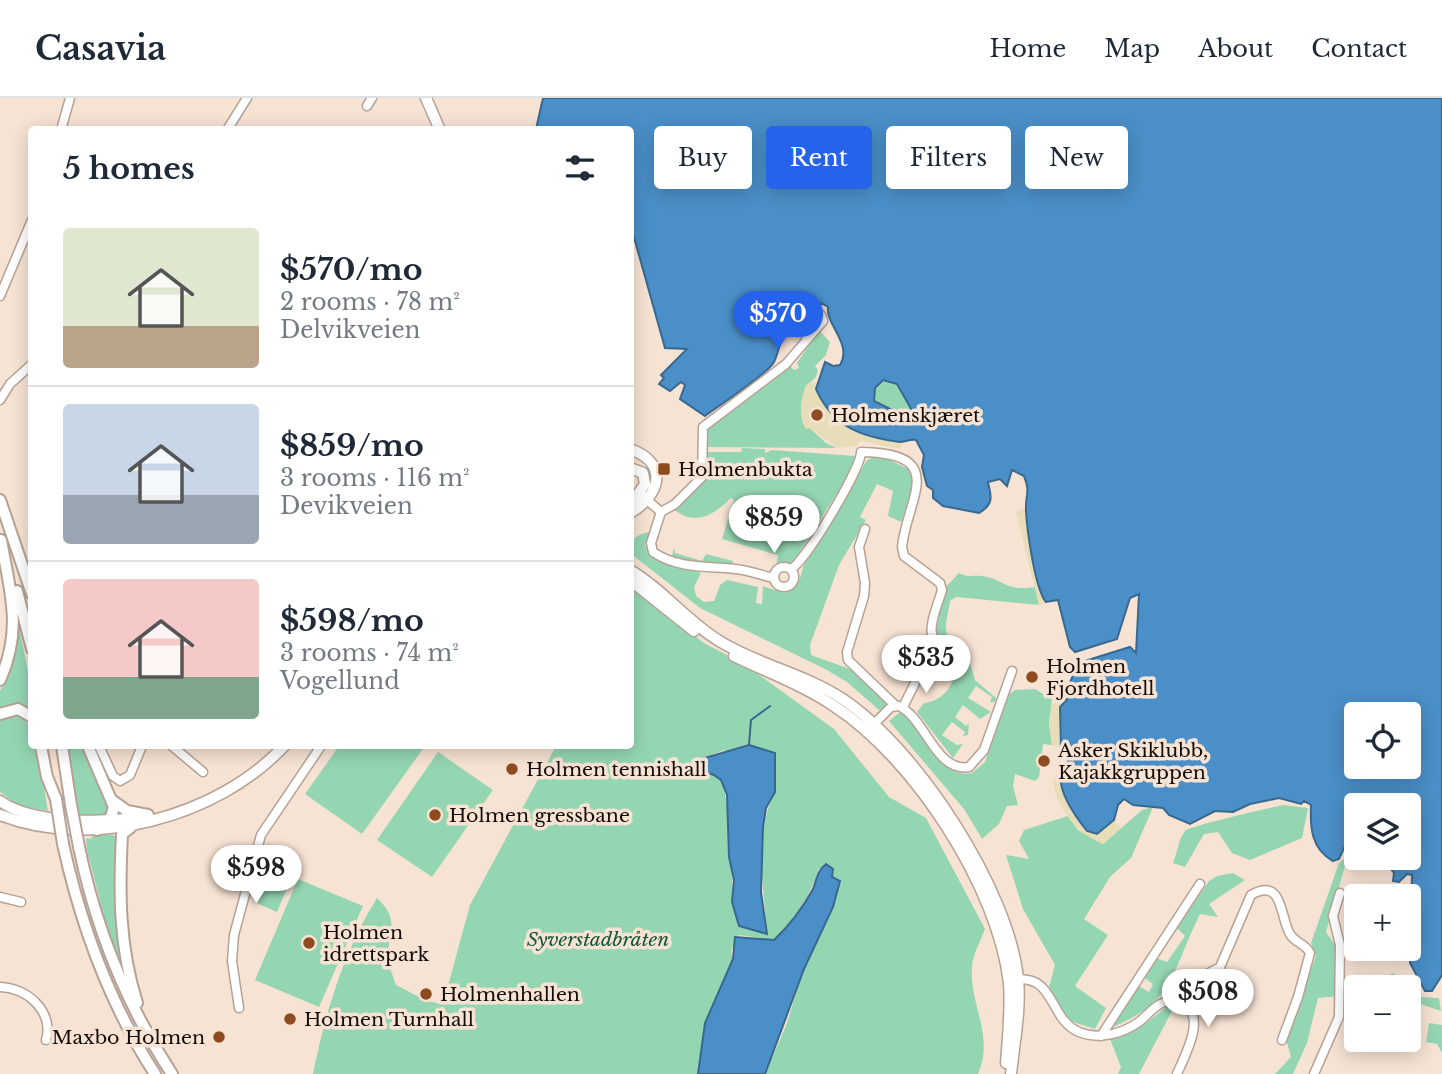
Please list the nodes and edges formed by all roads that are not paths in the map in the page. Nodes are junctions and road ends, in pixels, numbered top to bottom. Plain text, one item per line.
1 (70, 98) edge
2 (247, 98) edge
3 (426, 98) edge
4 (62, 126) edge
5 (230, 126) edge
6 (438, 126) edge
7 (28, 230) edge
8 (0, 296) edge
9 (806, 340) dead end
10 (28, 368) edge
11 (0, 400) edge
12 (634, 450) edge
13 (634, 468) edge
14 (644, 498) junction
15 (0, 500) edge
16 (634, 504) edge
17 (634, 509) edge
18 (661, 512) junction
19 (865, 529) dead end
20 (0, 539) edge
21 (23, 564) junction
22 (28, 569) edge
23 (791, 569) junction
24 (634, 573) edge
25 (774, 578) junction
26 (28, 581) edge
27 (634, 583) edge
28 (28, 635) edge
29 (947, 653) dead end
30 (922, 669) dead end
31 (1012, 671) dead end
32 (0, 680) edge
33 (899, 706) junction
34 (0, 714) edge
35 (28, 715) edge
36 (870, 729) junction
37 (42, 749) edge
38 (48, 749) edge
39 (62, 749) edge
40 (89, 749) edge
41 (100, 749) edge
42 (141, 749) edge
43 (176, 749) edge
44 (275, 749) edge
45 (281, 749) edge
46 (319, 749) edge
47 (203, 772) dead end
48 (56, 799) junction
49 (0, 801) edge
50 (113, 801) junction
51 (0, 815) edge
52 (148, 815) junction
53 (118, 826) junction
54 (97, 830) joint
55 (1200, 884) dead end
56 (1340, 893) dead end
57 (0, 897) edge
58 (21, 902) dead end
59 (1013, 980) junction
60 (0, 987) edge
61 (1176, 1001) junction
62 (239, 1008) dead end
63 (138, 1020) junction
64 (1101, 1036) junction
65 (46, 1040) dead end
66 (1282, 1040) dead end
67 (155, 1074) edge
68 (172, 1074) edge
69 (1009, 1074) edge
70 (1177, 1074) edge
71 (1314, 1074) edge

1 - 4 street
2 - 5 street
3 - 6 main road
7 - 8 street
9 - 18 street
10 - 11 street
12 - 14 main road
13 - 14 main road
14 - 16 main road
14 - 17 main road
14 - 18 street
15 - 21 highway
18 - 25 street
19 - 33 street
20 - 28 highway
20 - 32 highway
21 - 22 highway
21 - 26 highway
23 - 25 street
23 - 25 street
23 - 29 street
24 - 36 main road
27 - 36 main road
30 - 33 street
31 - 33 street
33 - 36 street
34 - 35 highway
36 - 59 main road
37 - 48 highway
38 - 48 highway
39 - 63 highway, bridge
40 - 50 highway
41 - 42 street
43 - 47 street
44 - 52 main road
45 - 53 main road
46 - 62 street
48 - 67 highway, bridge
49 - 53 main road
50 - 52 highway
50 - 53 highway
51 - 54 main road
52 - 53 main road
53 - 54 highway
53 - 63 highway
55 - 64 street
56 - 71 street
57 - 58 street
59 - 64 street
59 - 69 main road
60 - 65 street
61 - 64 street
61 - 66 street
61 - 70 street
63 - 68 highway

